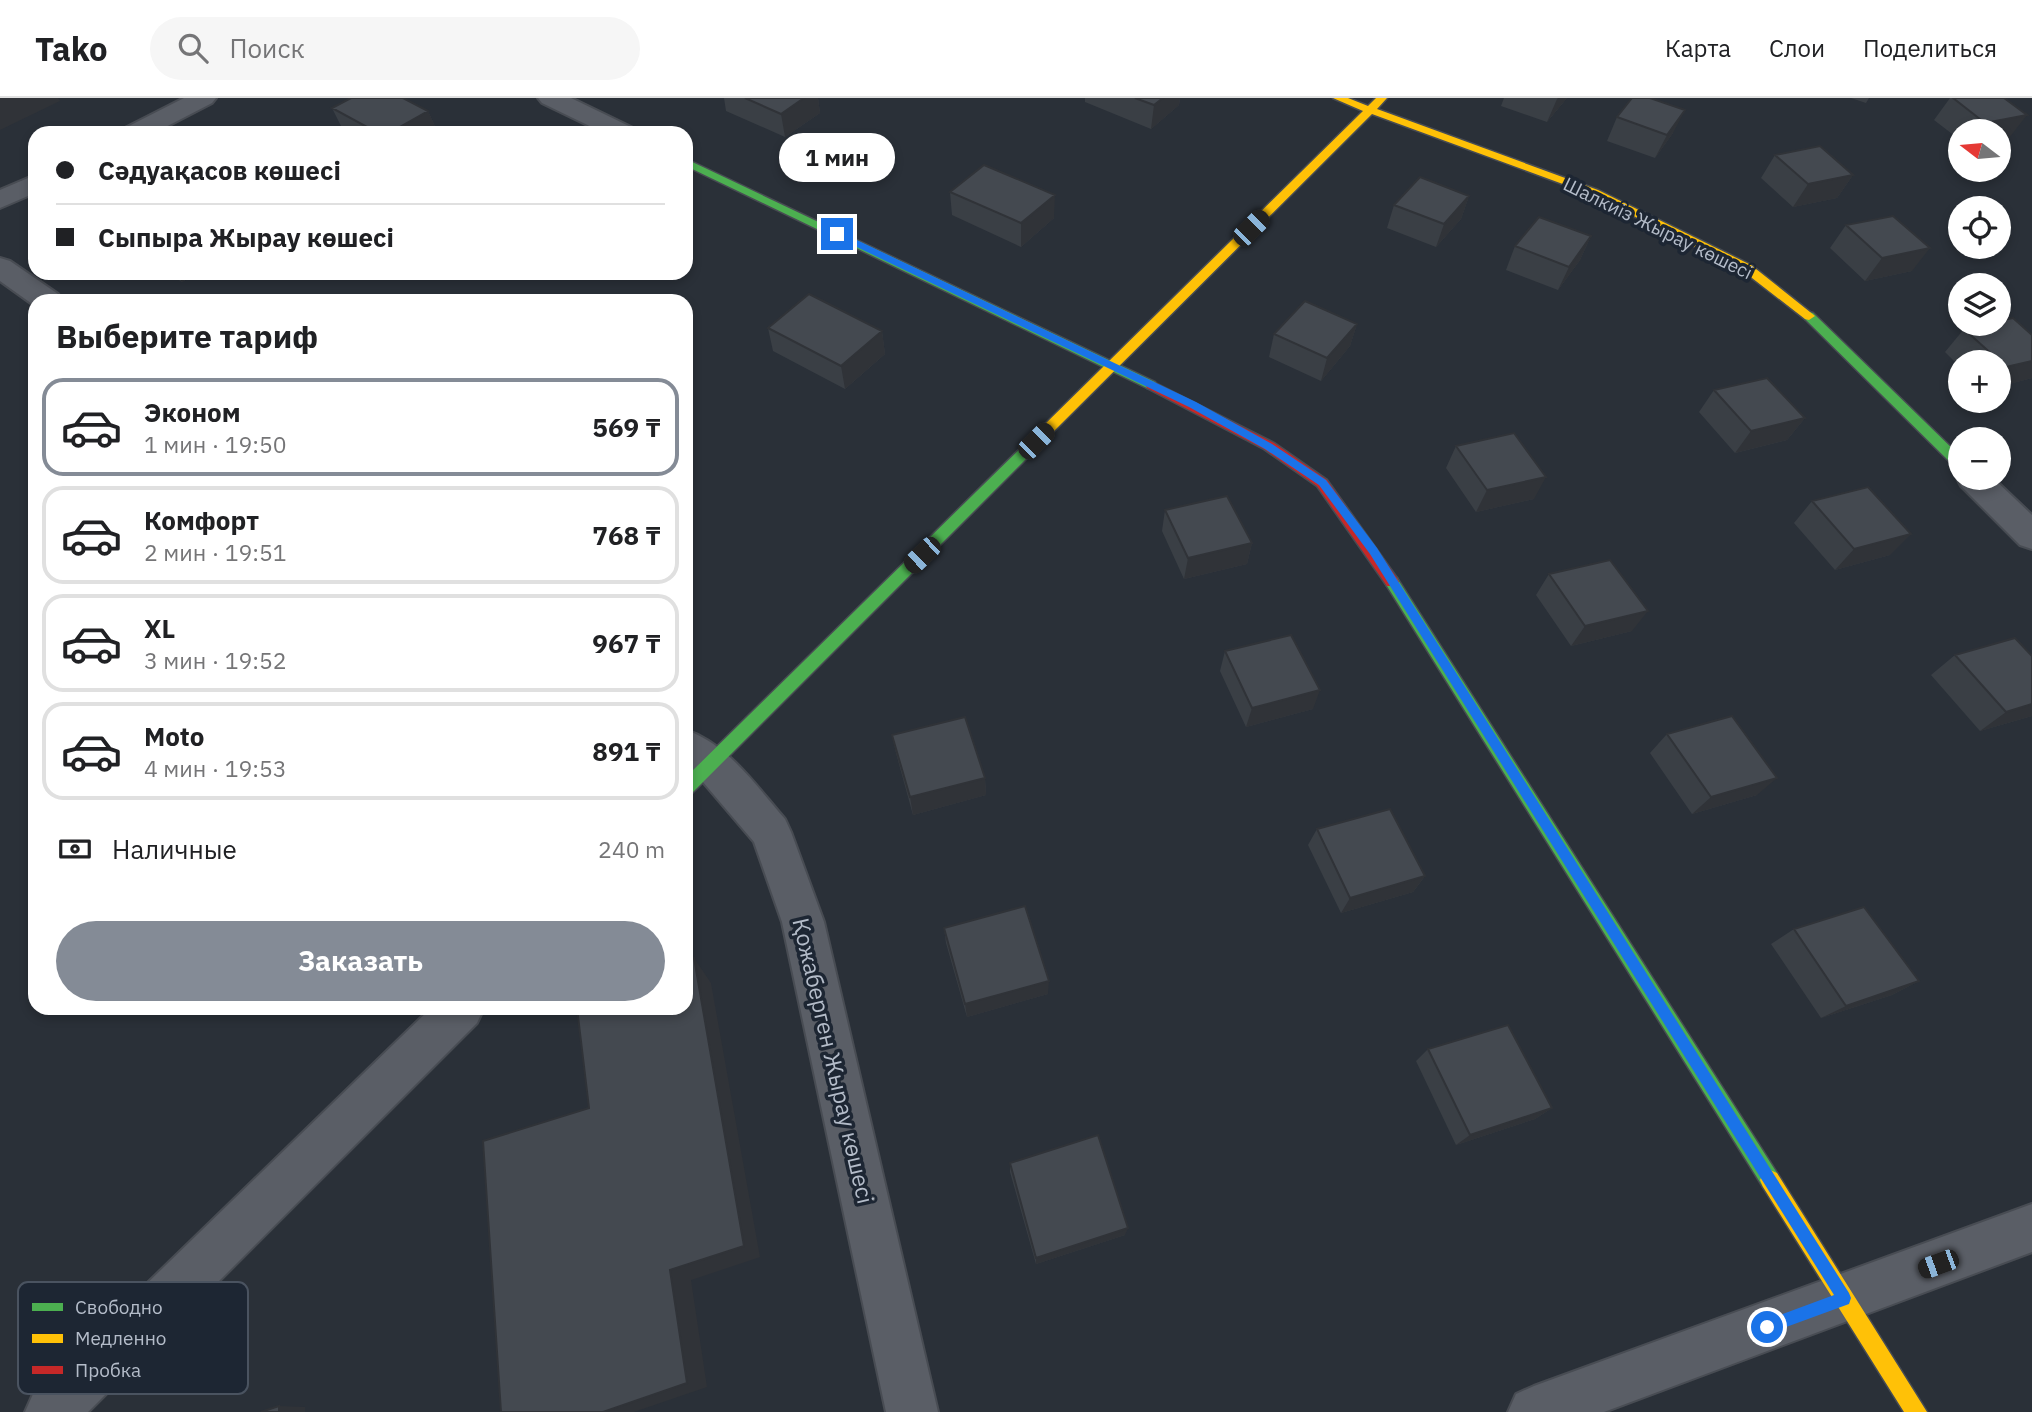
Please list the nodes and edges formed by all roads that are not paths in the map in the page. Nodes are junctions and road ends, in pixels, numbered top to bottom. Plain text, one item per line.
1 (203, 98) edge
2 (551, 98) edge
3 (1338, 98) edge
4 (1382, 98) edge
5 (1370, 110) junction
6 (148, 126) edge
7 (609, 126) edge
8 (693, 165) edge
9 (28, 186) edge
10 (0, 200) edge
11 (0, 267) edge
12 (38, 294) edge
13 (1113, 365) junction
14 (1948, 452) edge
15 (1985, 490) edge
16 (2032, 536) edge
17 (694, 766) edge
18 (455, 1015) edge
19 (2032, 1228) edge
20 (183, 1282) edge
21 (1844, 1298) junction
22 (69, 1394) edge
23 (51, 1412) edge
24 (912, 1412) edge
25 (1534, 1412) edge
26 (1916, 1412) edge

1 - 6 street
2 - 7 street
3 - 5 street, Шалкиіз Жырау көшесі
4 - 5 street
5 - 13 street
5 - 14 street, Шалкиіз Жырау көшесі
8 - 13 street
9 - 10 street
11 - 12 street
13 - 17 street
13 - 21 street
15 - 16 street
17 - 24 street, Қожаберген Жырау көшесі
18 - 20 street
19 - 21 street
21 - 25 street
21 - 26 street
22 - 23 street

